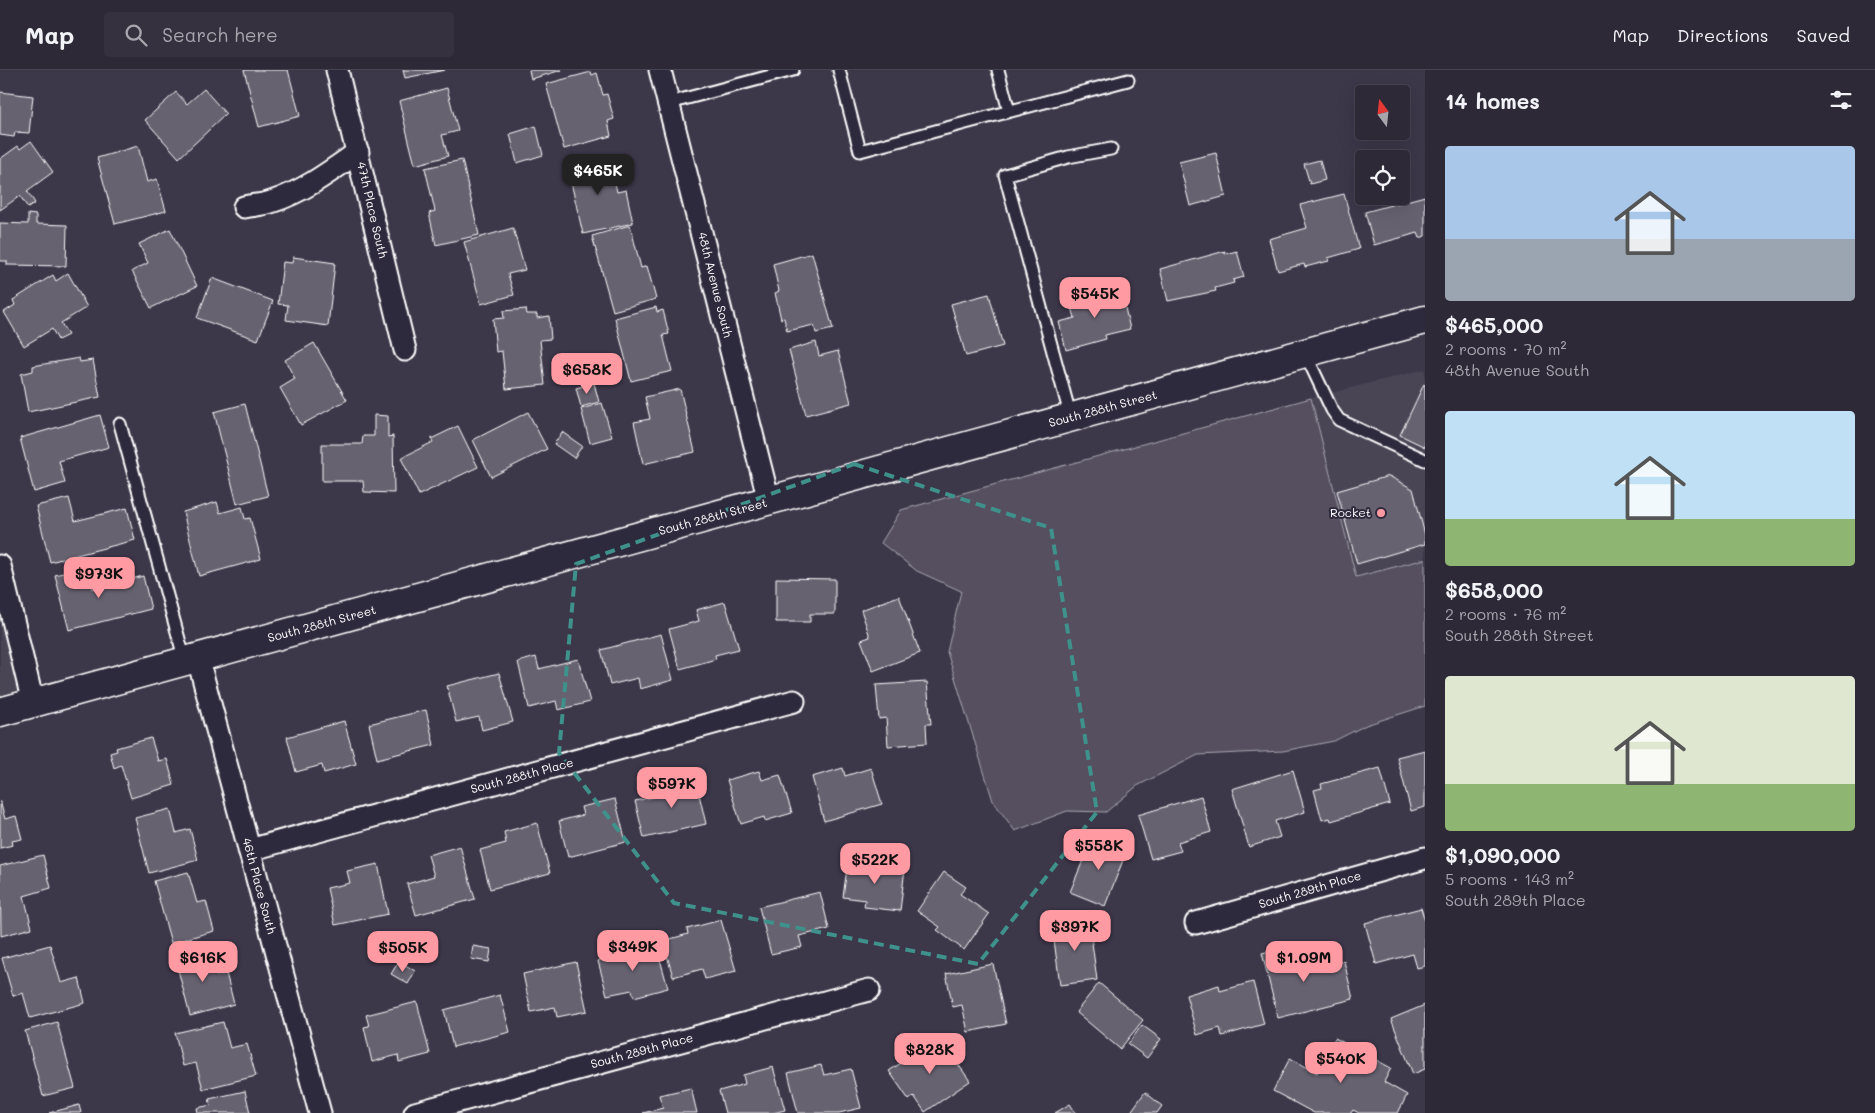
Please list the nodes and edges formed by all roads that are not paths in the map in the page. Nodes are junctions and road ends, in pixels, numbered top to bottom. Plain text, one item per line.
1 (337, 70) edge
2 (660, 70) edge
3 (793, 70) edge
4 (839, 70) edge
5 (998, 70) edge
6 (764, 74) edge
7 (1128, 80) dead end
8 (669, 103) junction
9 (1009, 111) junction
10 (1111, 149) dead end
11 (358, 152) junction
12 (244, 207) dead end
13 (1425, 320) edge
14 (405, 350) dead end
15 (1305, 353) junction
16 (1070, 418) junction
17 (120, 424) dead end
18 (1425, 460) edge
19 (769, 501) junction
20 (0, 566) edge
21 (191, 660) junction
22 (794, 701) dead end
23 (33, 703) junction
24 (0, 712) edge
25 (249, 850) junction
26 (1425, 858) edge
27 (1196, 923) dead end
28 (869, 990) dead end
29 (320, 1113) edge
30 (415, 1113) edge

1 - 11 street, 47th Place South
2 - 8 street, 48th Avenue South
3 - 6 lane
4 - 9 lane
5 - 9 lane
6 - 8 lane
7 - 9 lane
8 - 19 street, 48th Avenue South
10 - 16 lane
11 - 12 street
11 - 14 street, 47th Place South
13 - 15 main road, South 288th Street
15 - 16 main road, South 288th Street
15 - 18 lane
16 - 19 main road, South 288th Street
17 - 21 lane
19 - 21 main road, South 288th Street
20 - 23 street
21 - 23 main road, South 288th Street
21 - 25 street, 46th Place South
22 - 25 street, South 288th Place
23 - 24 main road, South 288th Street
25 - 29 street, 46th Place South
26 - 27 street, South 289th Place
28 - 30 street, South 289th Place

